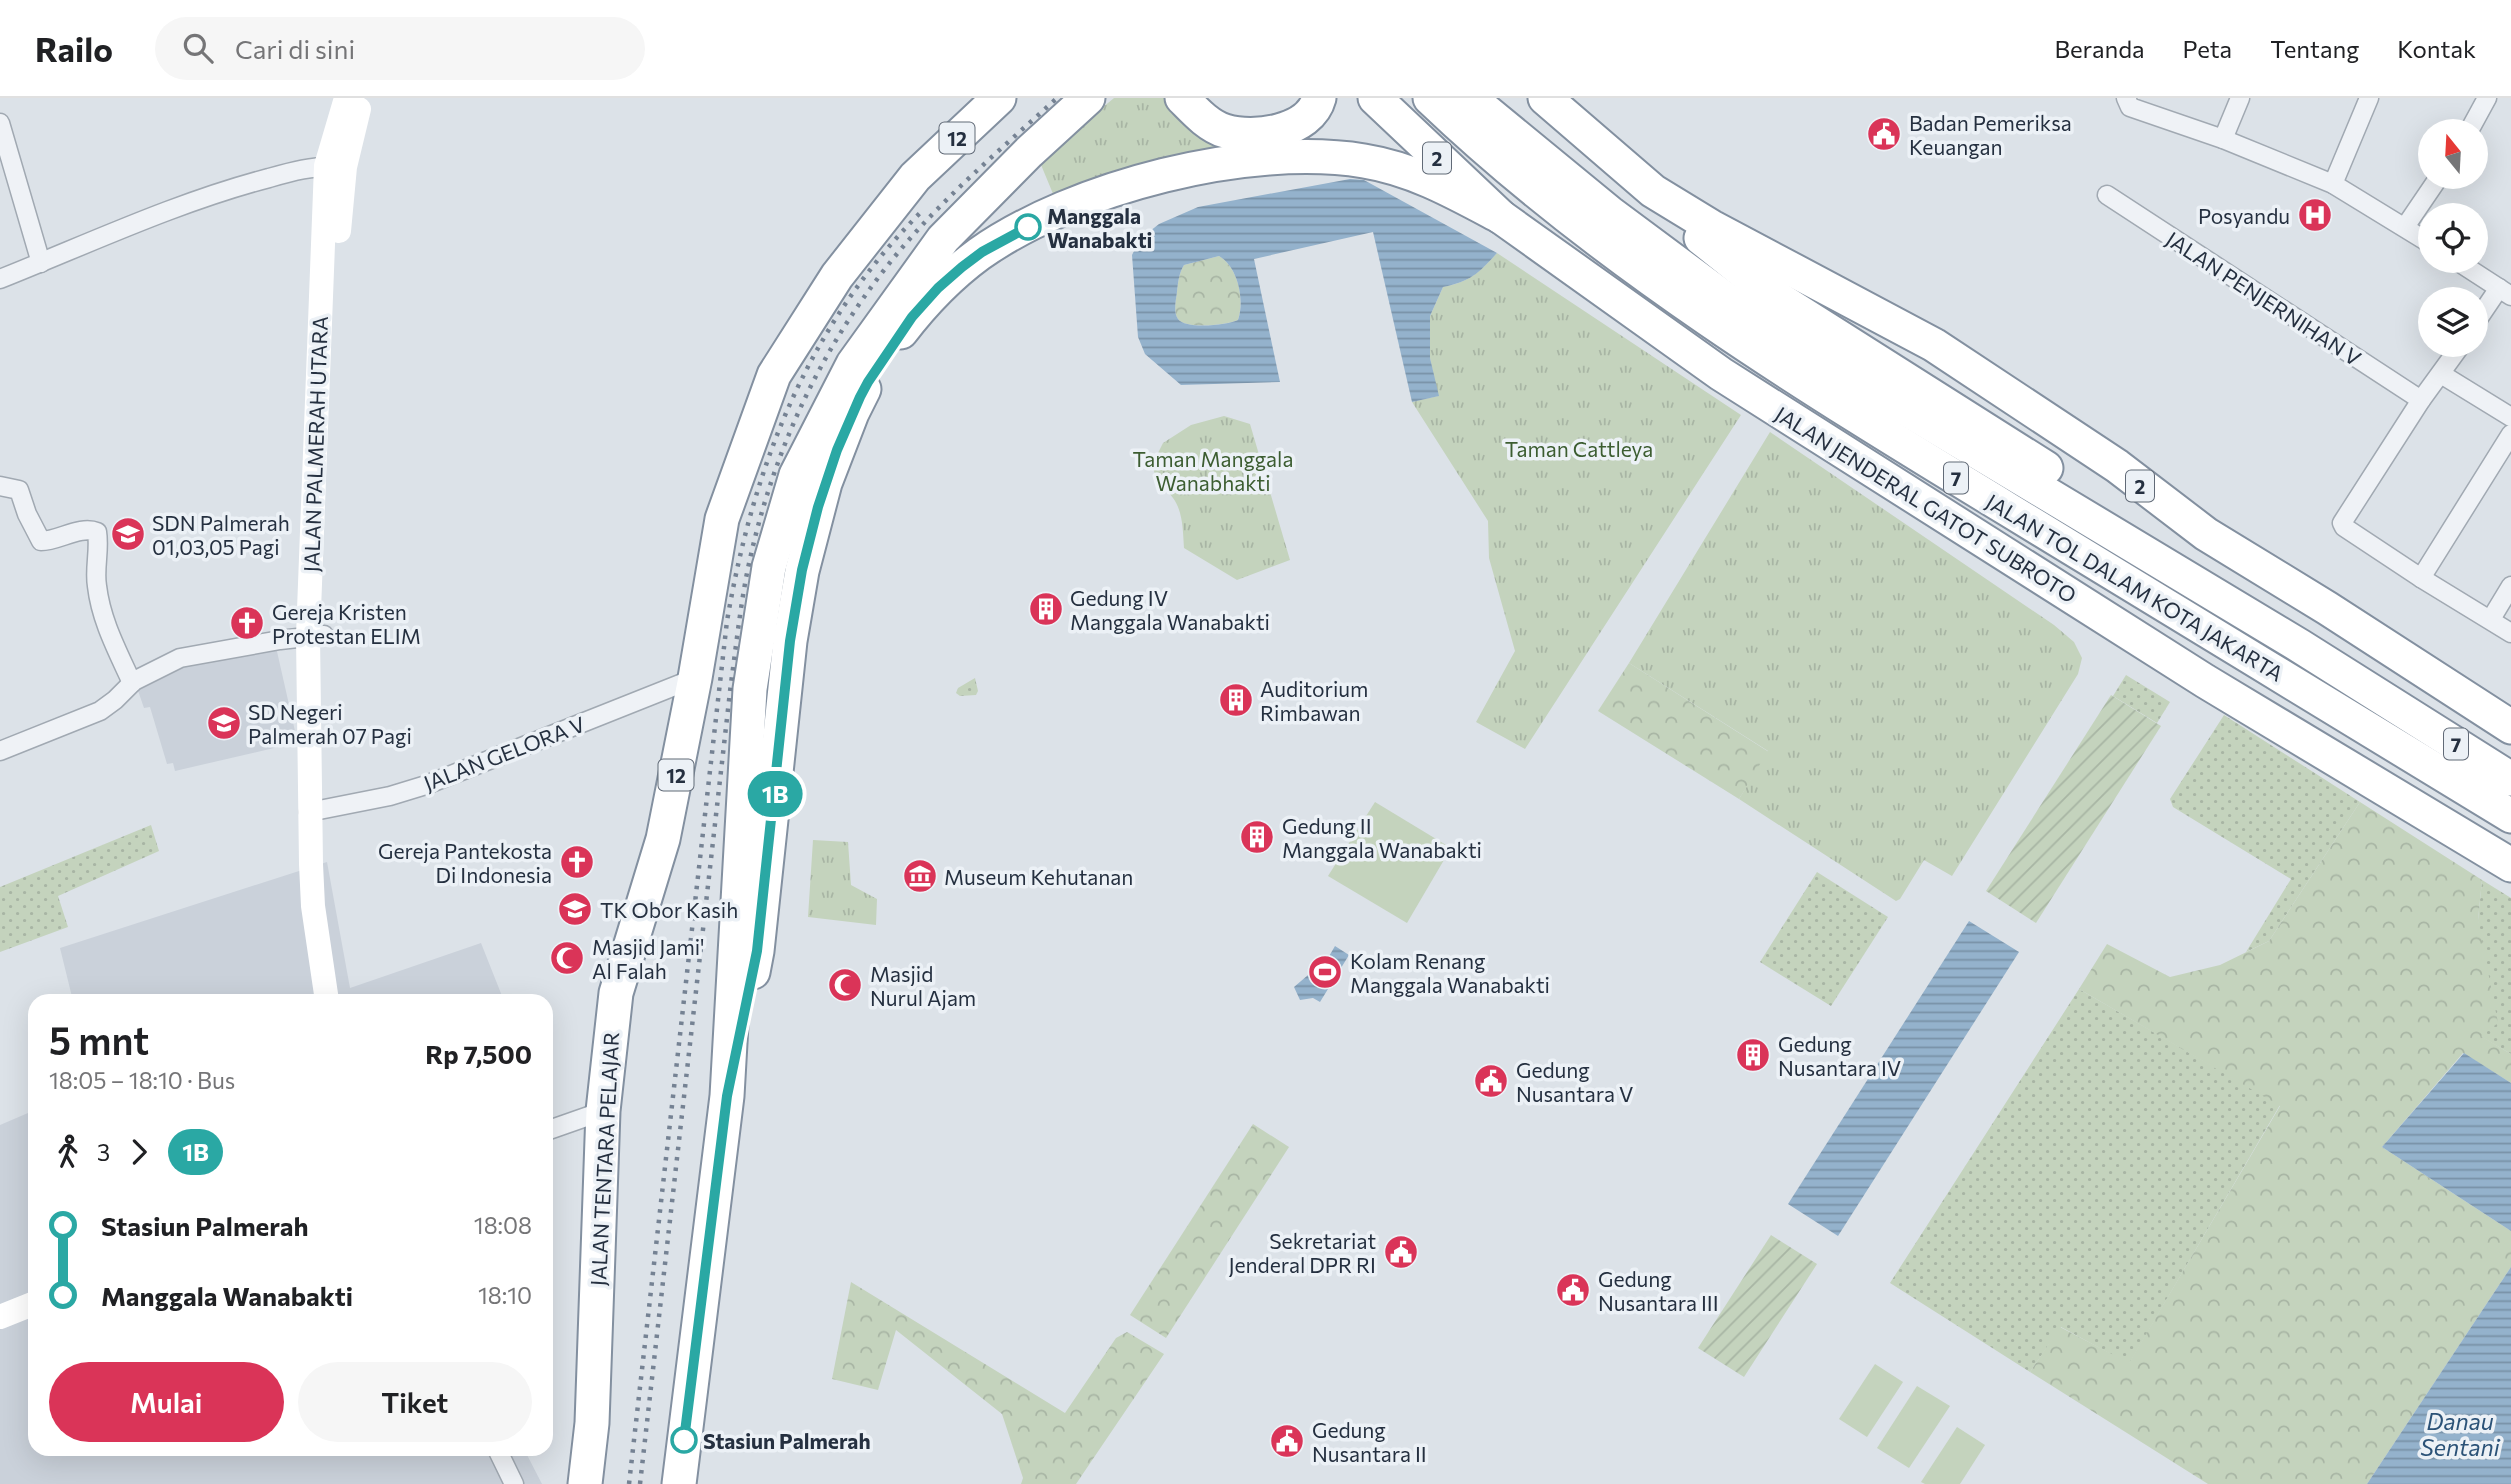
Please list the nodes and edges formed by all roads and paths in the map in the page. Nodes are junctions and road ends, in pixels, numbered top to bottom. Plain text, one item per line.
1 (346, 98) edge
2 (363, 98) edge
3 (999, 98) edge
4 (1087, 98) edge
5 (1182, 98) edge
6 (1319, 98) edge
7 (1375, 98) edge
8 (1430, 98) edge
9 (1470, 98) edge
10 (1545, 98) edge
11 (2240, 98) edge
12 (2370, 98) edge
13 (2487, 98) edge
14 (2126, 100) edge
15 (1577, 112) edge
16 (2476, 119) edge
17 (0, 123) edge
18 (2223, 139) junction
19 (336, 166) junction
20 (2333, 184) junction
21 (2431, 189) edge
22 (1653, 191) junction
23 (2107, 195) dead end
24 (1500, 216) junction
25 (2405, 227) junction
26 (2418, 236) edge
27 (41, 263) junction
28 (2476, 273) edge
29 (0, 279) edge
30 (2505, 292) edge
31 (2488, 310) edge
32 (2453, 357) edge
33 (860, 373) junction
34 (2441, 374) junction
35 (2421, 400) junction
36 (2511, 417) edge
37 (2511, 434) edge
38 (0, 486) edge
39 (2421, 578) junction
40 (2511, 586) edge
41 (2491, 619) junction
42 (2511, 632) edge
43 (316, 635) junction
44 (2300, 646) junction
45 (695, 678) junction
46 (132, 683) junction
47 (2511, 727) edge
48 (0, 751) edge
49 (2510, 777) edge
50 (316, 811) junction
51 (2511, 816) edge
52 (2511, 865) edge
53 (326, 994) edge
54 (341, 994) edge
55 (603, 1111) junction
56 (553, 1129) edge
57 (28, 1306) edge
58 (0, 1317) edge
59 (28, 1323) edge
60 (0, 1333) edge
61 (500, 1456) edge
62 (513, 1484) edge
63 (585, 1484) edge
64 (679, 1484) edge

1 - 19 main road, JALAN PALMERAH UTARA
2 - 19 main road, JALAN PALMERAH UTARA
3 - 45 highway, JALAN TENTARA PELAJAR / 12
4 - 33 highway
5 - 6 highway
7 - 24 highway, JALAN JENDERAL GATOT SUBROTO / 2
8 - 51 highway, JALAN TOL DALAM KOTA JAKARTA / 7
9 - 44 highway, JALAN TOL DALAM KOTA JAKARTA / 7
10 - 15 highway, 2
11 - 18 street
12 - 20 street
13 - 16 street
14 - 18 street
15 - 22 highway, 2
17 - 27 street
18 - 20 street
19 - 27 street
19 - 43 main road, JALAN PALMERAH UTARA
20 - 25 street
21 - 25 street
22 - 44 highway
22 - 47 highway, 2
23 - 35 street, JALAN PENJERNIHAN V
24 - 33 highway
24 - 52 highway, JALAN JENDERAL GATOT SUBROTO / 2
25 - 26 street
27 - 29 street
28 - 30 street
30 - 31 street
32 - 34 street
33 - 64 highway
34 - 35 street
34 - 36 street
35 - 39 street
37 - 39 street
38 - 46 street
39 - 41 street
40 - 41 street
41 - 42 street
43 - 46 street
43 - 50 main road, JALAN PALMERAH UTARA
44 - 49 highway, JALAN TOL DALAM KOTA JAKARTA / 7
45 - 50 street, JALAN GELORA V
45 - 55 highway, JALAN TENTARA PELAJAR / 12
46 - 48 street
50 - 53 main road, JALAN PALMERAH UTARA
50 - 54 main road, JALAN PALMERAH UTARA
55 - 56 street
55 - 63 highway, JALAN TENTARA PELAJAR / 12
57 - 58 main road
59 - 60 main road
61 - 62 street

